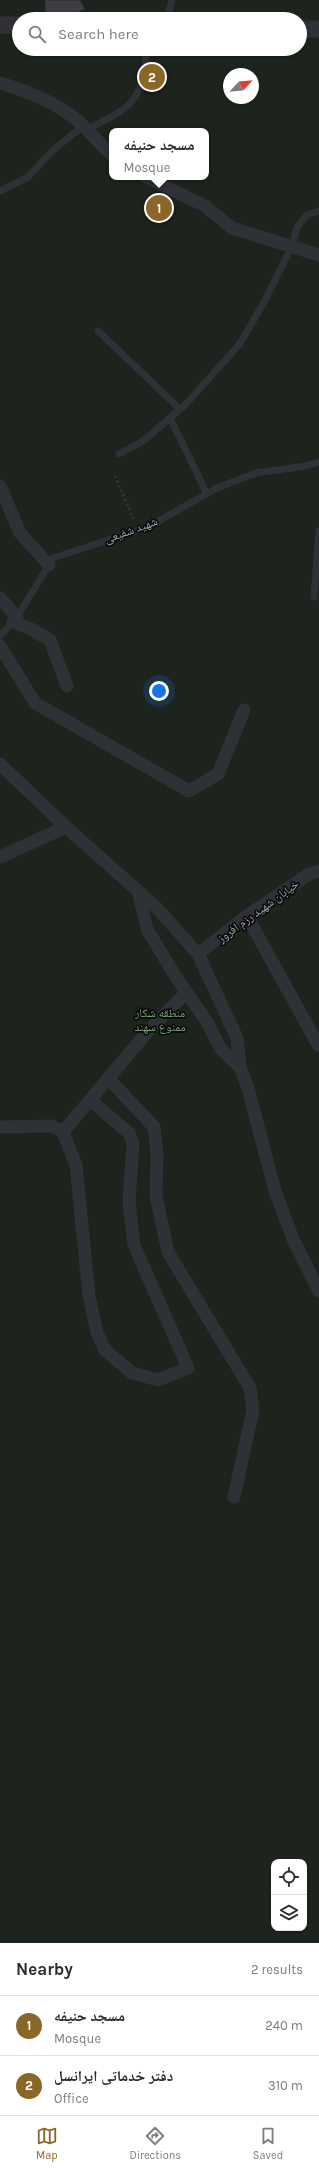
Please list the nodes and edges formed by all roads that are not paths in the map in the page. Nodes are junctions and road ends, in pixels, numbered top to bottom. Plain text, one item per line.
1 (172, 0) edge
2 (169, 12) edge
3 (0, 25) edge
4 (12, 25) edge
5 (307, 29) edge
6 (319, 29) edge
7 (146, 56) edge
8 (0, 83) edge
9 (85, 128) junction
10 (109, 152) edge
11 (152, 180) edge
12 (0, 191) edge
13 (319, 211) edge
14 (292, 246) junction
15 (319, 256) edge
16 (98, 331) dead end
17 (180, 409) junction
18 (170, 418) junction
19 (119, 454) dead end
20 (319, 462) edge
21 (0, 486) edge
22 (207, 494) junction
23 (319, 531) edge
24 (49, 565) junction
25 (314, 597) dead end
26 (0, 598) edge
27 (15, 619) junction
28 (0, 636) edge
29 (0, 646) edge
30 (67, 686) dead end
31 (244, 710) dead end
32 (0, 764) edge
33 (66, 827) junction
34 (0, 857) edge
35 (318, 876) edge
36 (139, 894) junction
37 (247, 916) junction
38 (198, 954) junction
39 (186, 993) junction
40 (318, 1045) dead end
41 (240, 1067) junction
42 (108, 1078) junction
43 (90, 1100) junction
44 (0, 1126) edge
45 (63, 1132) junction
46 (319, 1291) edge
47 (234, 1497) dead end

1 - 2 lane
3 - 4 street
5 - 6 street
7 - 9 lane
8 - 9 street
9 - 10 street
9 - 12 lane
11 - 14 street
13 - 14 lane
14 - 15 street
14 - 17 lane
16 - 17 lane
17 - 18 lane
18 - 19 lane
18 - 22 lane
20 - 22 lane, شهید شفیعی
21 - 24 street
22 - 24 lane, شهید شفیعی
23 - 25 lane
24 - 27 lane, شهید شفیعی
26 - 27 street
27 - 28 lane, شهید شفیعی
27 - 30 street
29 - 31 street
32 - 33 street
33 - 34 street
33 - 36 street
35 - 37 street, خیابان شهید رزم افروز
36 - 38 street
36 - 39 street
37 - 38 street, خیابان شهید رزم افروز
37 - 40 street
38 - 41 street
39 - 41 street
39 - 42 street
41 - 46 street
42 - 43 street
42 - 47 street
43 - 45 street
43 - 45 street
44 - 45 street

